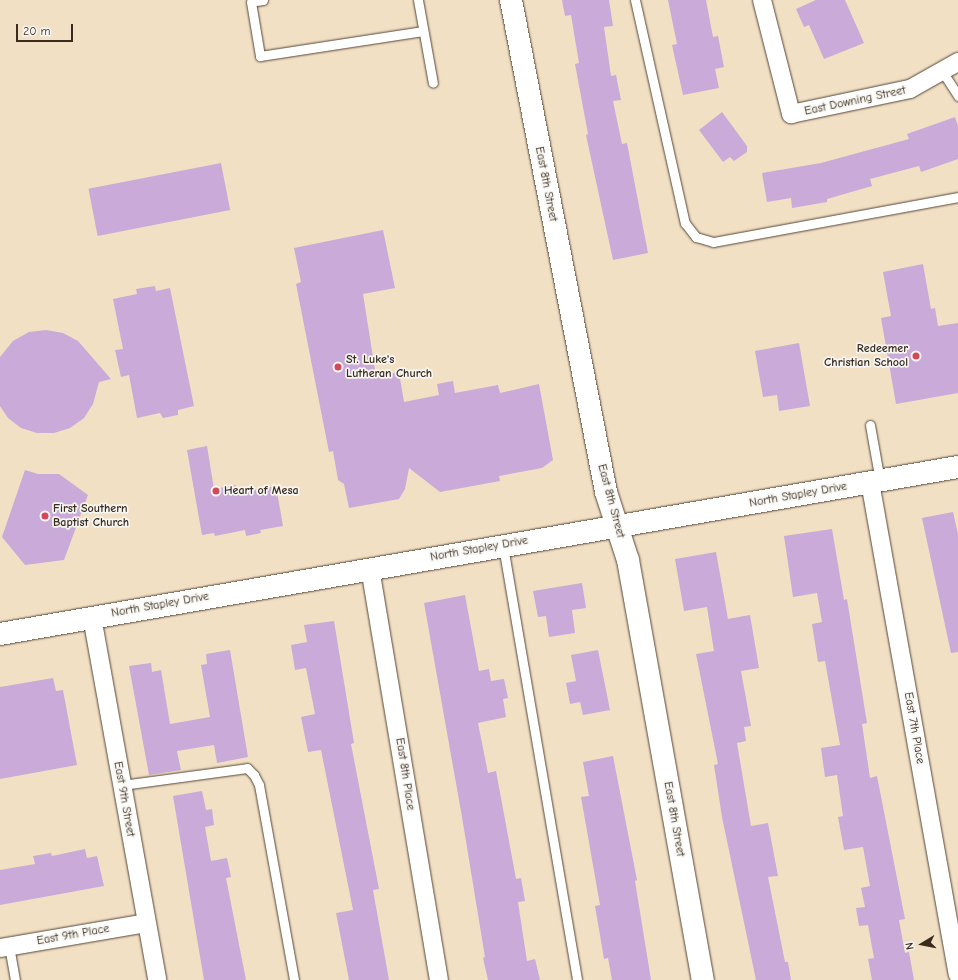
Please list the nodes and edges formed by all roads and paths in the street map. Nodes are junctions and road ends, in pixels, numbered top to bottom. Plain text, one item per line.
1 (263, 0) edge
2 (418, 0) edge
3 (511, 0) edge
4 (635, 0) edge
5 (762, 0) edge
6 (423, 31) junction
7 (958, 62) edge
8 (942, 71) junction
9 (433, 82) dead end
10 (958, 96) edge
11 (958, 197) edge
12 (870, 425) dead end
13 (958, 467) edge
14 (875, 482) junction
15 (617, 525) junction
16 (503, 544) junction
17 (370, 568) junction
18 (92, 617) junction
19 (0, 634) edge
20 (122, 785) junction
21 (146, 923) junction
22 (5, 947) edge
23 (958, 974) edge
24 (15, 980) edge
25 (157, 980) edge
26 (294, 980) edge
27 (439, 980) edge
28 (577, 980) edge
29 (703, 980) edge

1 - 6 lane
2 - 6 lane
3 - 15 street, East 8th Street
4 - 11 lane
5 - 8 street, East Downing Street
6 - 9 lane
7 - 8 street, East Downing Street
8 - 10 lane
12 - 14 lane
13 - 14 street, North Stapley Drive
14 - 15 street, North Stapley Drive
14 - 23 street, East 7th Place
15 - 16 street, North Stapley Drive
15 - 29 street, East 8th Street
16 - 17 street, North Stapley Drive
16 - 28 lane
17 - 18 street, North Stapley Drive
17 - 27 street, East 8th Place
18 - 19 street, North Stapley Drive
18 - 20 street, East 9th Street
20 - 21 street, East 9th Street
20 - 26 lane
21 - 22 street, East 9th Place
21 - 25 street, East 9th Street
22 - 24 lane

